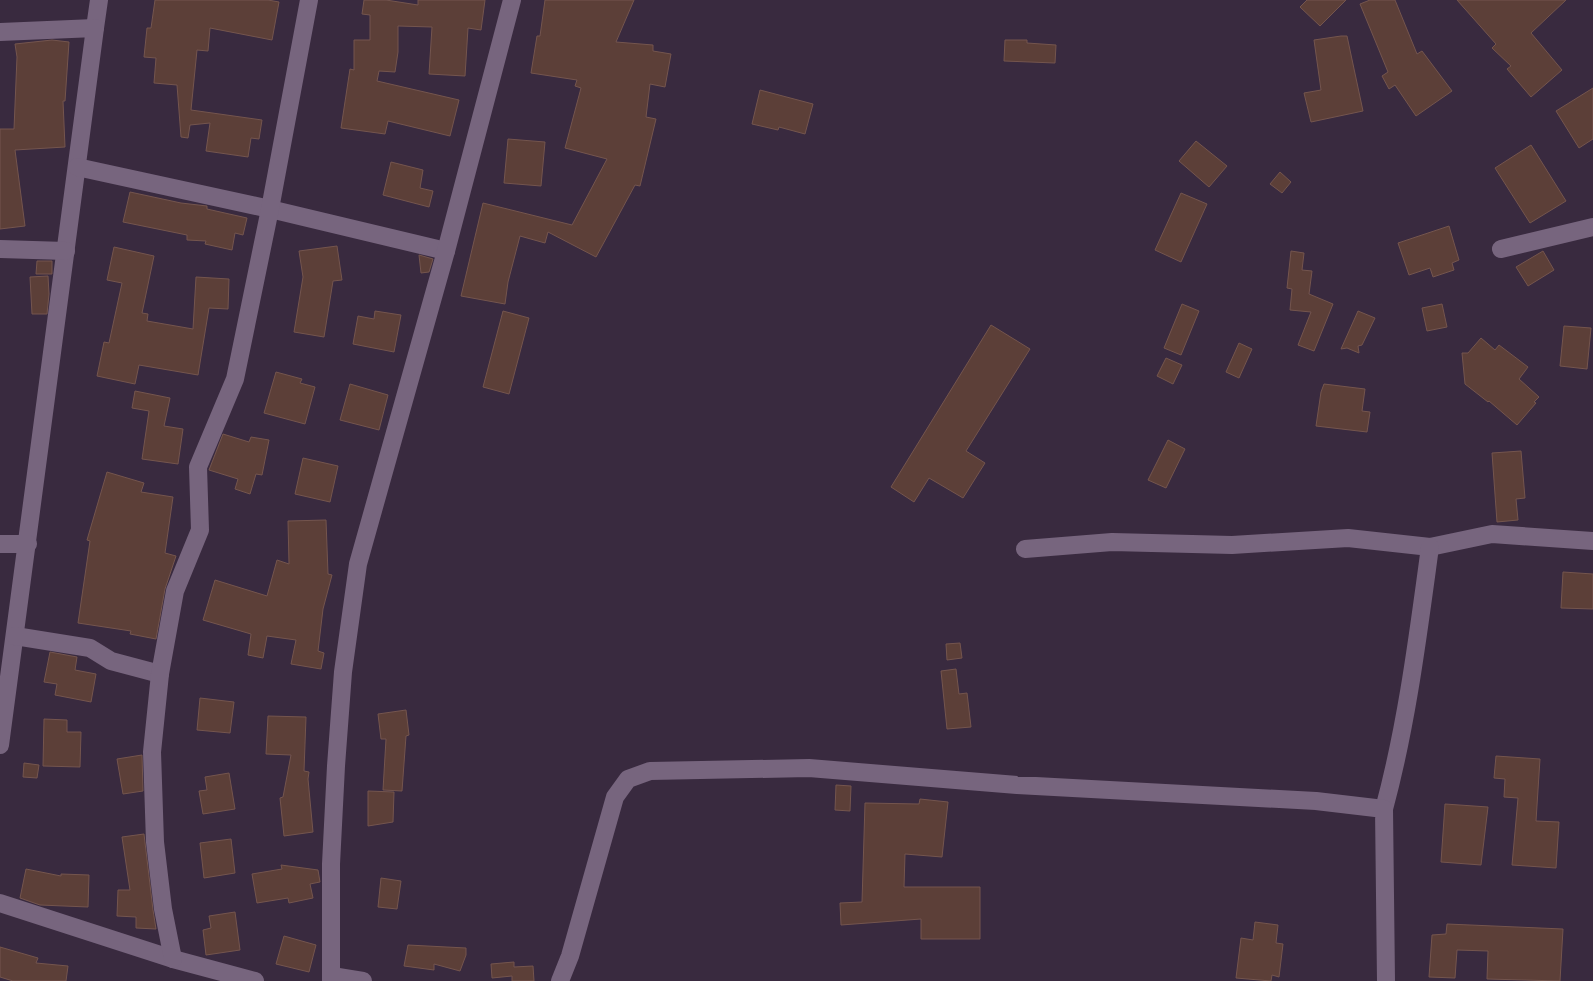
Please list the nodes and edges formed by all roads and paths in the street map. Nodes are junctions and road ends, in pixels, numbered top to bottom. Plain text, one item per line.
1 (99, 0) edge
2 (309, 0) edge
3 (512, 0) edge
4 (95, 28) junction
5 (0, 32) edge
6 (77, 167) junction
7 (270, 209) junction
8 (1593, 226) edge
9 (0, 249) edge
10 (1501, 249) dead end
11 (66, 251) junction
12 (446, 251) junction
13 (1593, 541) edge
14 (0, 544) edge
15 (28, 544) junction
16 (1430, 547) junction
17 (1025, 549) dead end
18 (15, 636) junction
19 (160, 674) junction
20 (1, 734) edge
21 (1384, 809) junction
22 (0, 903) edge
23 (173, 959) junction
24 (331, 978) edge
25 (255, 981) edge
26 (363, 981) edge
27 (560, 981) edge
28 (1386, 981) edge

1 - 4 street
2 - 7 street
3 - 12 street
4 - 5 street
4 - 6 street
6 - 7 street
6 - 11 street
7 - 12 street
7 - 19 street
8 - 10 street
9 - 11 street
11 - 15 street
12 - 24 street
13 - 16 street
14 - 15 street
15 - 18 street
16 - 17 street
16 - 21 street
18 - 19 street
18 - 20 street
19 - 23 street
21 - 27 street
21 - 28 street
22 - 23 street
23 - 25 street
24 - 26 street

